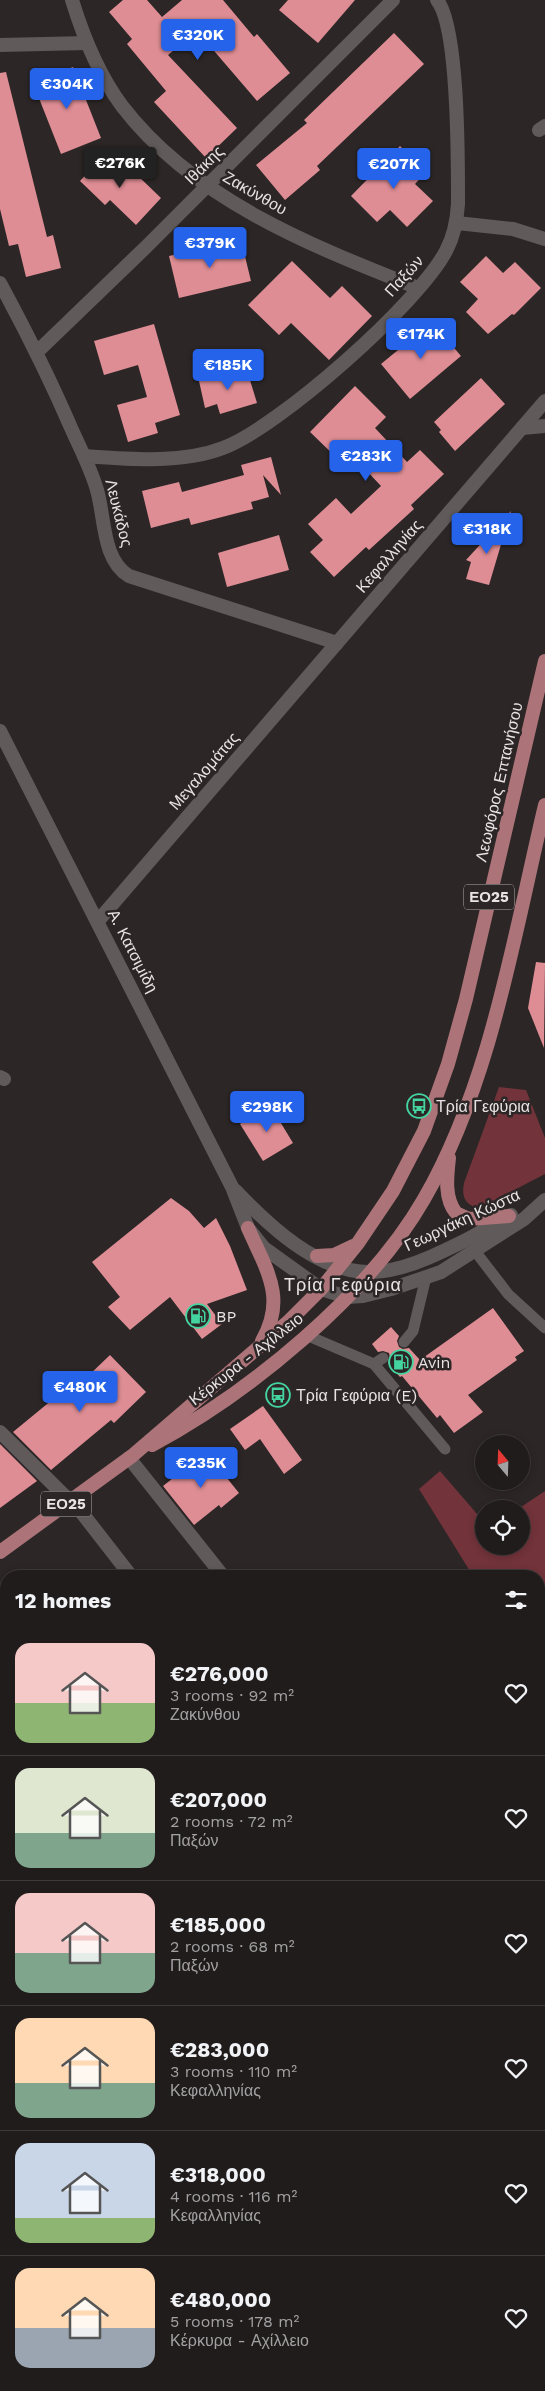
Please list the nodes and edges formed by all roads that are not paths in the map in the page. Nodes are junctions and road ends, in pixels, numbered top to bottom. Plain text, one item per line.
1 (72, 0) edge
2 (392, 0) edge
3 (437, 0) edge
4 (87, 43) junction
5 (0, 45) edge
6 (207, 186) junction
7 (457, 223) junction
8 (545, 239) edge
9 (0, 283) edge
10 (418, 288) junction
11 (37, 352) junction
12 (545, 401) edge
13 (545, 426) edge
14 (522, 428) junction
15 (84, 456) junction
16 (337, 643) junction
17 (545, 660) edge
18 (0, 731) edge
19 (545, 805) edge
20 (98, 921) junction
21 (455, 1138) junction
22 (232, 1187) junction
23 (542, 1202) edge
24 (509, 1216) junction
25 (248, 1228) junction
26 (358, 1244) junction
27 (475, 1251) junction
28 (317, 1256) junction
29 (339, 1267) junction
30 (369, 1272) junction
31 (426, 1278) junction
32 (321, 1289) junction
33 (346, 1297) junction
34 (545, 1328) edge
35 (306, 1335) junction
36 (404, 1342) dead end
37 (255, 1352) junction
38 (0, 1432) edge
39 (445, 1449) dead end
40 (130, 1457) junction
41 (70, 1501) junction
42 (0, 1552) edge
43 (127, 1570) edge
44 (218, 1570) edge

1 - 4 street, Ζακύνθου
2 - 6 street, Ιθάκης
3 - 7 street, Παξών
4 - 5 street
4 - 6 street, Ζακύνθου
6 - 10 street, Ζακύνθου
6 - 11 street, Ιθάκης
7 - 8 street
7 - 10 street, Παξών
9 - 11 street, Λευκάδος
10 - 15 street, Παξών
11 - 15 street, Λευκάδος
12 - 14 street, Κεφαλληνίας
13 - 14 street
14 - 16 street, Κεφαλληνίας
15 - 16 street, Λευκάδος
16 - 20 street, Μεγαλομάτας
17 - 26 main road, Λεωφόρος Επτανήσου / ΕΟ25
18 - 20 street, Α. Κατσιμίδη
19 - 21 main road, ΕΟ25
20 - 22 street, Α. Κατσιμίδη
21 - 24 main road
21 - 30 main road, ΕΟ25
22 - 25 street, Α. Κατσιμίδη
22 - 28 street, Α. Κατσιμίδη
23 - 24 street, Γεωργάκη Κώστα
23 - 27 street, Γεωργάκη Κώστα
24 - 30 street, Γεωργάκη Κώστα
25 - 32 street, Α. Κατσιμίδη
25 - 37 main road
26 - 28 main road
26 - 29 main road, Λεωφόρος Επτανήσου / ΕΟ25
27 - 31 street, Γεωργάκη Κώστα
27 - 34 lane
28 - 29 street, Α. Κατσιμίδη
29 - 30 street, Γεωργάκη Κώστα
29 - 32 main road, Κέρκυρα - Αχίλλειο / ΕΟ25
30 - 33 main road, Κέρκυρα - Αχίλλειο / ΕΟ25
31 - 33 street, Γεωργάκη Κώστα
31 - 36 lane
32 - 33 street, Α. Κατσιμίδη
32 - 37 main road, Κέρκυρα - Αχίλλειο / ΕΟ25
33 - 35 main road, Κέρκυρα - Αχίλλειο / ΕΟ25
35 - 39 lane
35 - 40 main road, Κέρκυρα - Αχίλλειο / ΕΟ25
37 - 40 main road, Κέρκυρα - Αχίλλειο / ΕΟ25
38 - 41 street
40 - 41 main road, Κέρκυρα - Αχίλλειο / ΕΟ25
40 - 44 street
41 - 42 main road, Κέρκυρα - Αχίλλειο / ΕΟ25
41 - 43 street

